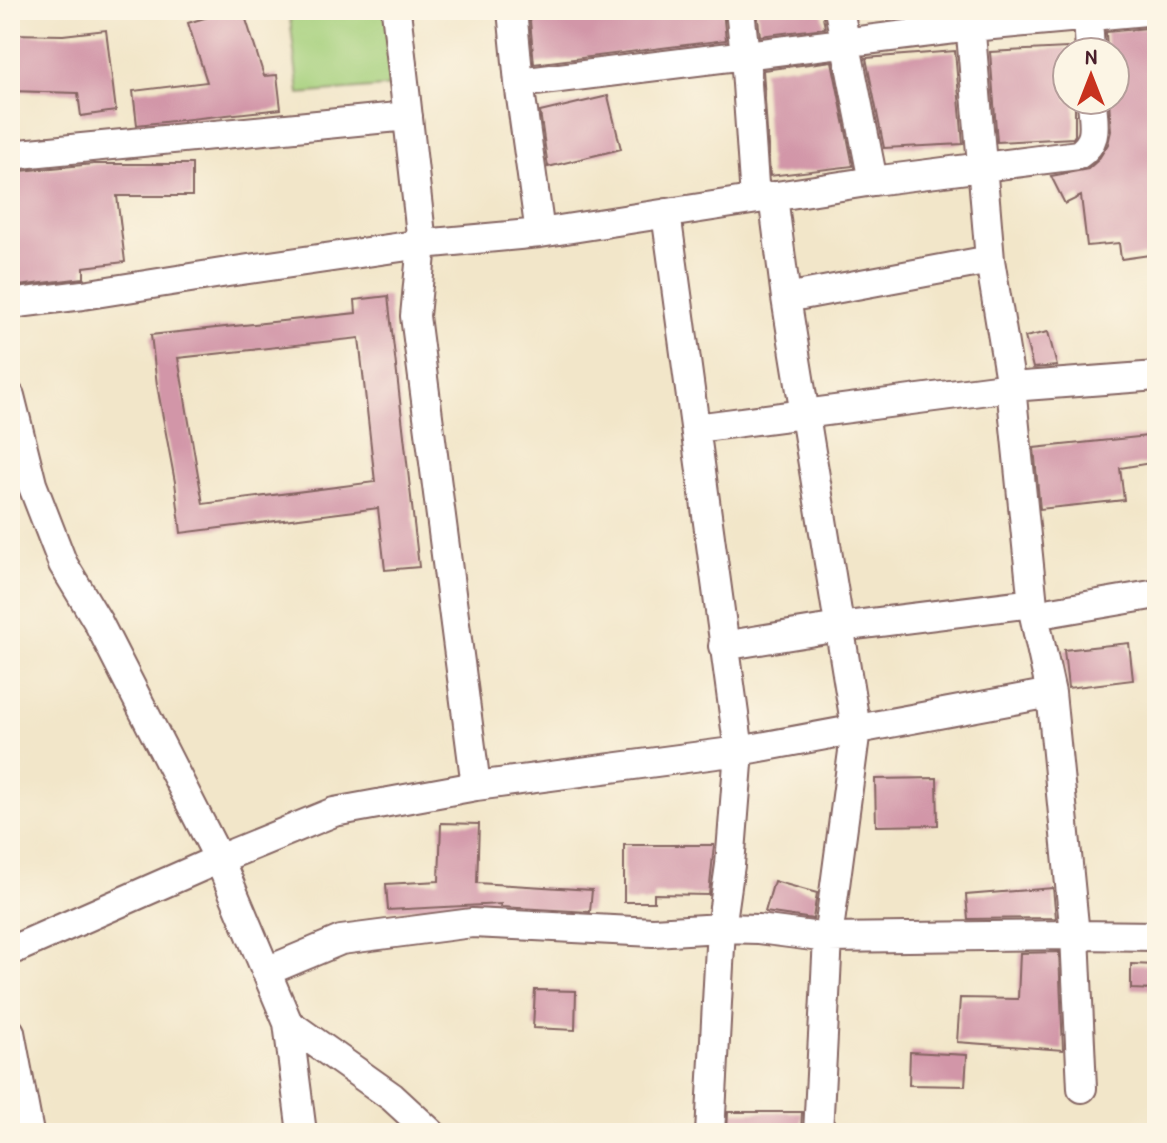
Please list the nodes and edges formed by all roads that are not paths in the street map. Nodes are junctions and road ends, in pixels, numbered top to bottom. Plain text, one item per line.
1 (396, 10) edge
2 (512, 10) edge
3 (740, 10) edge
4 (839, 10) edge
5 (1157, 10) edge
6 (1088, 16) junction
7 (970, 18) edge
8 (1089, 36) edge
9 (845, 43) junction
10 (745, 55) junction
11 (519, 83) junction
12 (408, 116) junction
13 (1093, 116) edge
14 (10, 155) edge
15 (982, 166) junction
16 (873, 181) junction
17 (764, 198) junction
18 (666, 213) junction
19 (540, 233) junction
20 (422, 244) junction
21 (990, 260) junction
22 (786, 298) junction
23 (10, 304) edge
24 (1157, 376) edge
25 (1011, 387) junction
26 (10, 396) edge
27 (806, 413) junction
28 (696, 428) junction
29 (1157, 594) edge
30 (1034, 609) junction
31 (839, 627) junction
32 (723, 646) junction
33 (1051, 693) junction
34 (856, 729) junction
35 (739, 751) junction
36 (476, 786) junction
37 (219, 859) junction
38 (721, 928) junction
39 (1075, 935) junction
40 (1157, 936) edge
41 (828, 938) junction
42 (10, 951) edge
43 (267, 971) junction
44 (288, 1023) junction
45 (10, 1032) edge
46 (1082, 1088) dead end
47 (29, 1133) edge
48 (302, 1133) edge
49 (431, 1133) edge
50 (710, 1133) edge
51 (818, 1133) edge

1 - 12 street
2 - 11 street
3 - 10 street
4 - 9 street
5 - 6 street
6 - 7 street
6 - 8 street
7 - 9 street
7 - 15 street
9 - 10 street
9 - 16 street
10 - 11 street
10 - 17 street
11 - 19 street
12 - 14 street
12 - 20 street
13 - 15 street
15 - 16 street
15 - 21 street
16 - 17 street
17 - 18 street
17 - 22 street
18 - 19 street
18 - 28 street
19 - 20 street
20 - 23 street
20 - 36 street
21 - 22 street
21 - 25 street
22 - 27 street
24 - 25 street
25 - 27 street
25 - 30 street
26 - 37 street
27 - 28 street
27 - 31 street
28 - 32 street
29 - 30 street
30 - 31 street
30 - 33 street
31 - 32 street
31 - 34 street
32 - 35 street
33 - 34 street
33 - 39 street
34 - 35 street
34 - 41 street
35 - 36 street
35 - 38 street
36 - 37 street
37 - 42 street
37 - 43 street
38 - 41 street
38 - 43 street
38 - 50 street
39 - 40 street
39 - 41 street
39 - 46 street
41 - 51 street
43 - 44 street
44 - 48 street
44 - 49 street
45 - 47 street

